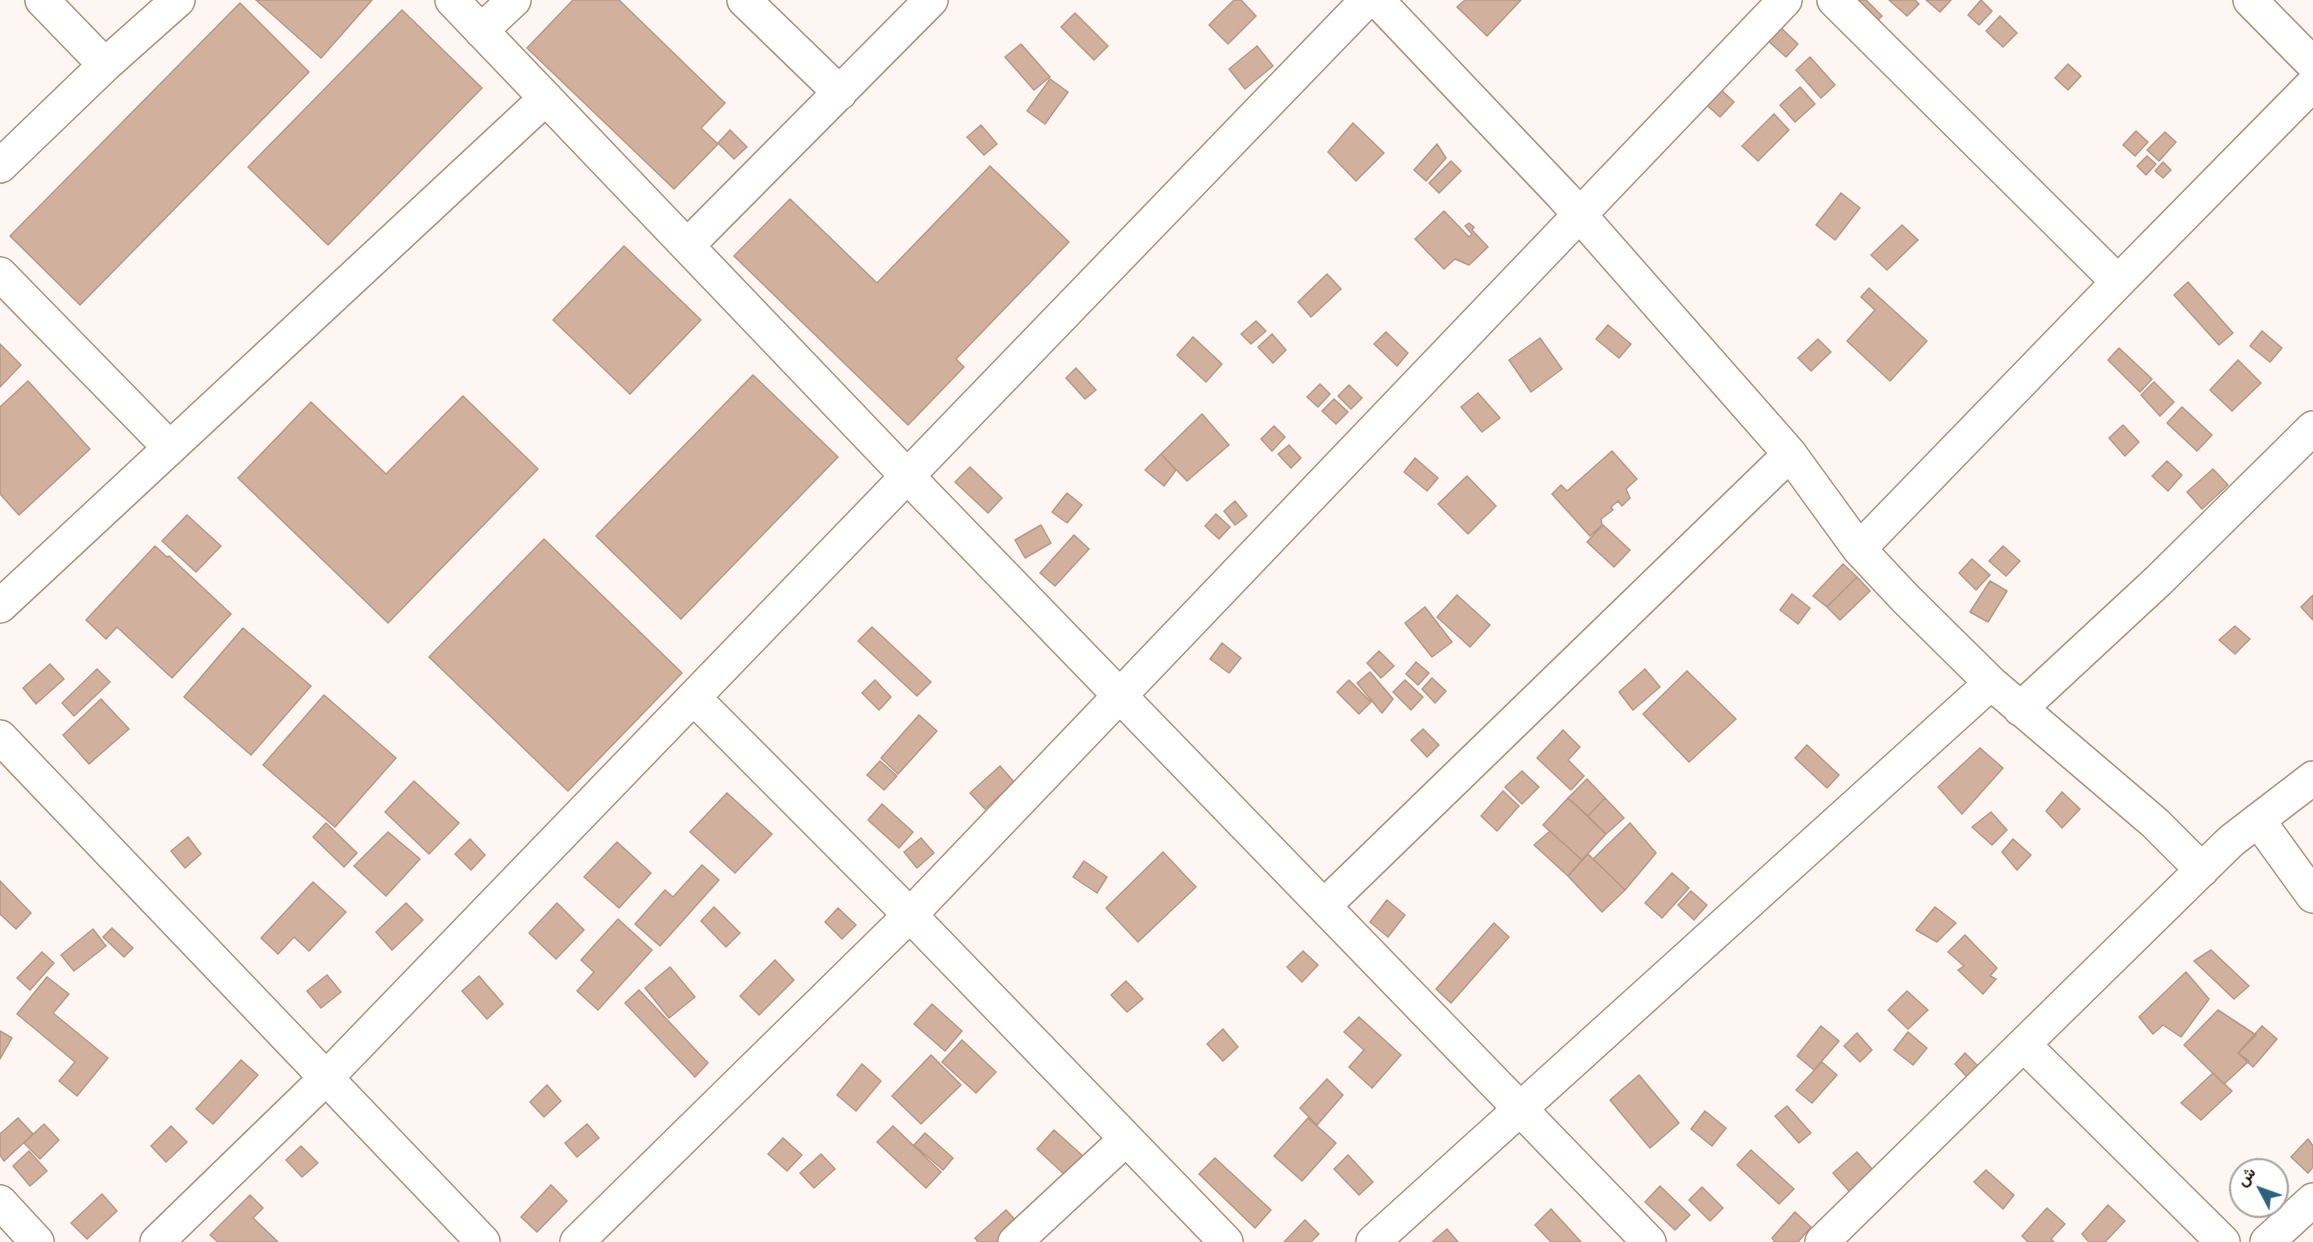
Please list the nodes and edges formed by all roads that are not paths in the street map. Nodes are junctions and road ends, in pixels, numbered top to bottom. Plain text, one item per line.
1 (42, 0) edge
2 (178, 0) edge
3 (452, 0) edge
4 (514, 0) edge
5 (744, 0) edge
6 (931, 0) edge
7 (1367, 0) edge
8 (1377, 0) edge
9 (1785, 0) edge
10 (1834, 0) edge
11 (2250, 0) edge
12 (482, 31) junction
13 (2313, 64) edge
14 (105, 65) junction
15 (2313, 84) edge
16 (840, 93) junction
17 (546, 98) junction
18 (0, 166) edge
19 (1580, 215) junction
20 (688, 245) junction
21 (0, 274) edge
22 (2118, 282) junction
23 (2313, 428) edge
24 (170, 447) junction
25 (1790, 454) junction
26 (908, 477) junction
27 (1859, 549) junction
28 (0, 606) edge
29 (1991, 683) junction
30 (1120, 696) junction
31 (694, 698) junction
32 (2020, 709) junction
33 (0, 737) edge
34 (2313, 778) edge
35 (2258, 820) junction
36 (2202, 870) junction
37 (2313, 896) edge
38 (1324, 906) junction
39 (910, 915) junction
40 (2024, 1045) junction
41 (326, 1078) junction
42 (1521, 1107) junction
43 (1126, 1139) junction
44 (2313, 1200) edge
45 (0, 1202) edge
46 (37, 1242) edge
47 (157, 1242) edge
48 (483, 1242) edge
49 (577, 1242) edge
50 (1015, 1242) edge
51 (1226, 1242) edge
52 (1373, 1242) edge
53 (1649, 1242) edge
54 (1822, 1242) edge
55 (2223, 1242) edge
56 (2267, 1242) edge

1 - 14 street
2 - 14 street
3 - 12 street
4 - 12 street
5 - 16 street
6 - 16 street
7 - 26 street
8 - 19 street
9 - 19 street
10 - 22 street
11 - 13 street
12 - 17 street
14 - 18 street
15 - 22 street
16 - 20 street
17 - 20 street
17 - 24 street
19 - 25 street
19 - 30 street
20 - 26 street
21 - 24 street
22 - 27 street
23 - 32 street
24 - 28 street
25 - 27 street
25 - 38 street
26 - 30 street
26 - 31 street
27 - 29 street
29 - 32 street
29 - 42 street
30 - 38 street
30 - 39 street
31 - 39 street
31 - 41 street
32 - 36 street
33 - 41 street
34 - 35 street
35 - 36 street
35 - 37 street
36 - 40 street
38 - 42 street
39 - 43 street
39 - 49 street
40 - 54 street
40 - 55 street
41 - 47 street
41 - 48 street
42 - 52 street
42 - 53 street
43 - 50 street
43 - 51 street
44 - 56 street
45 - 46 street

